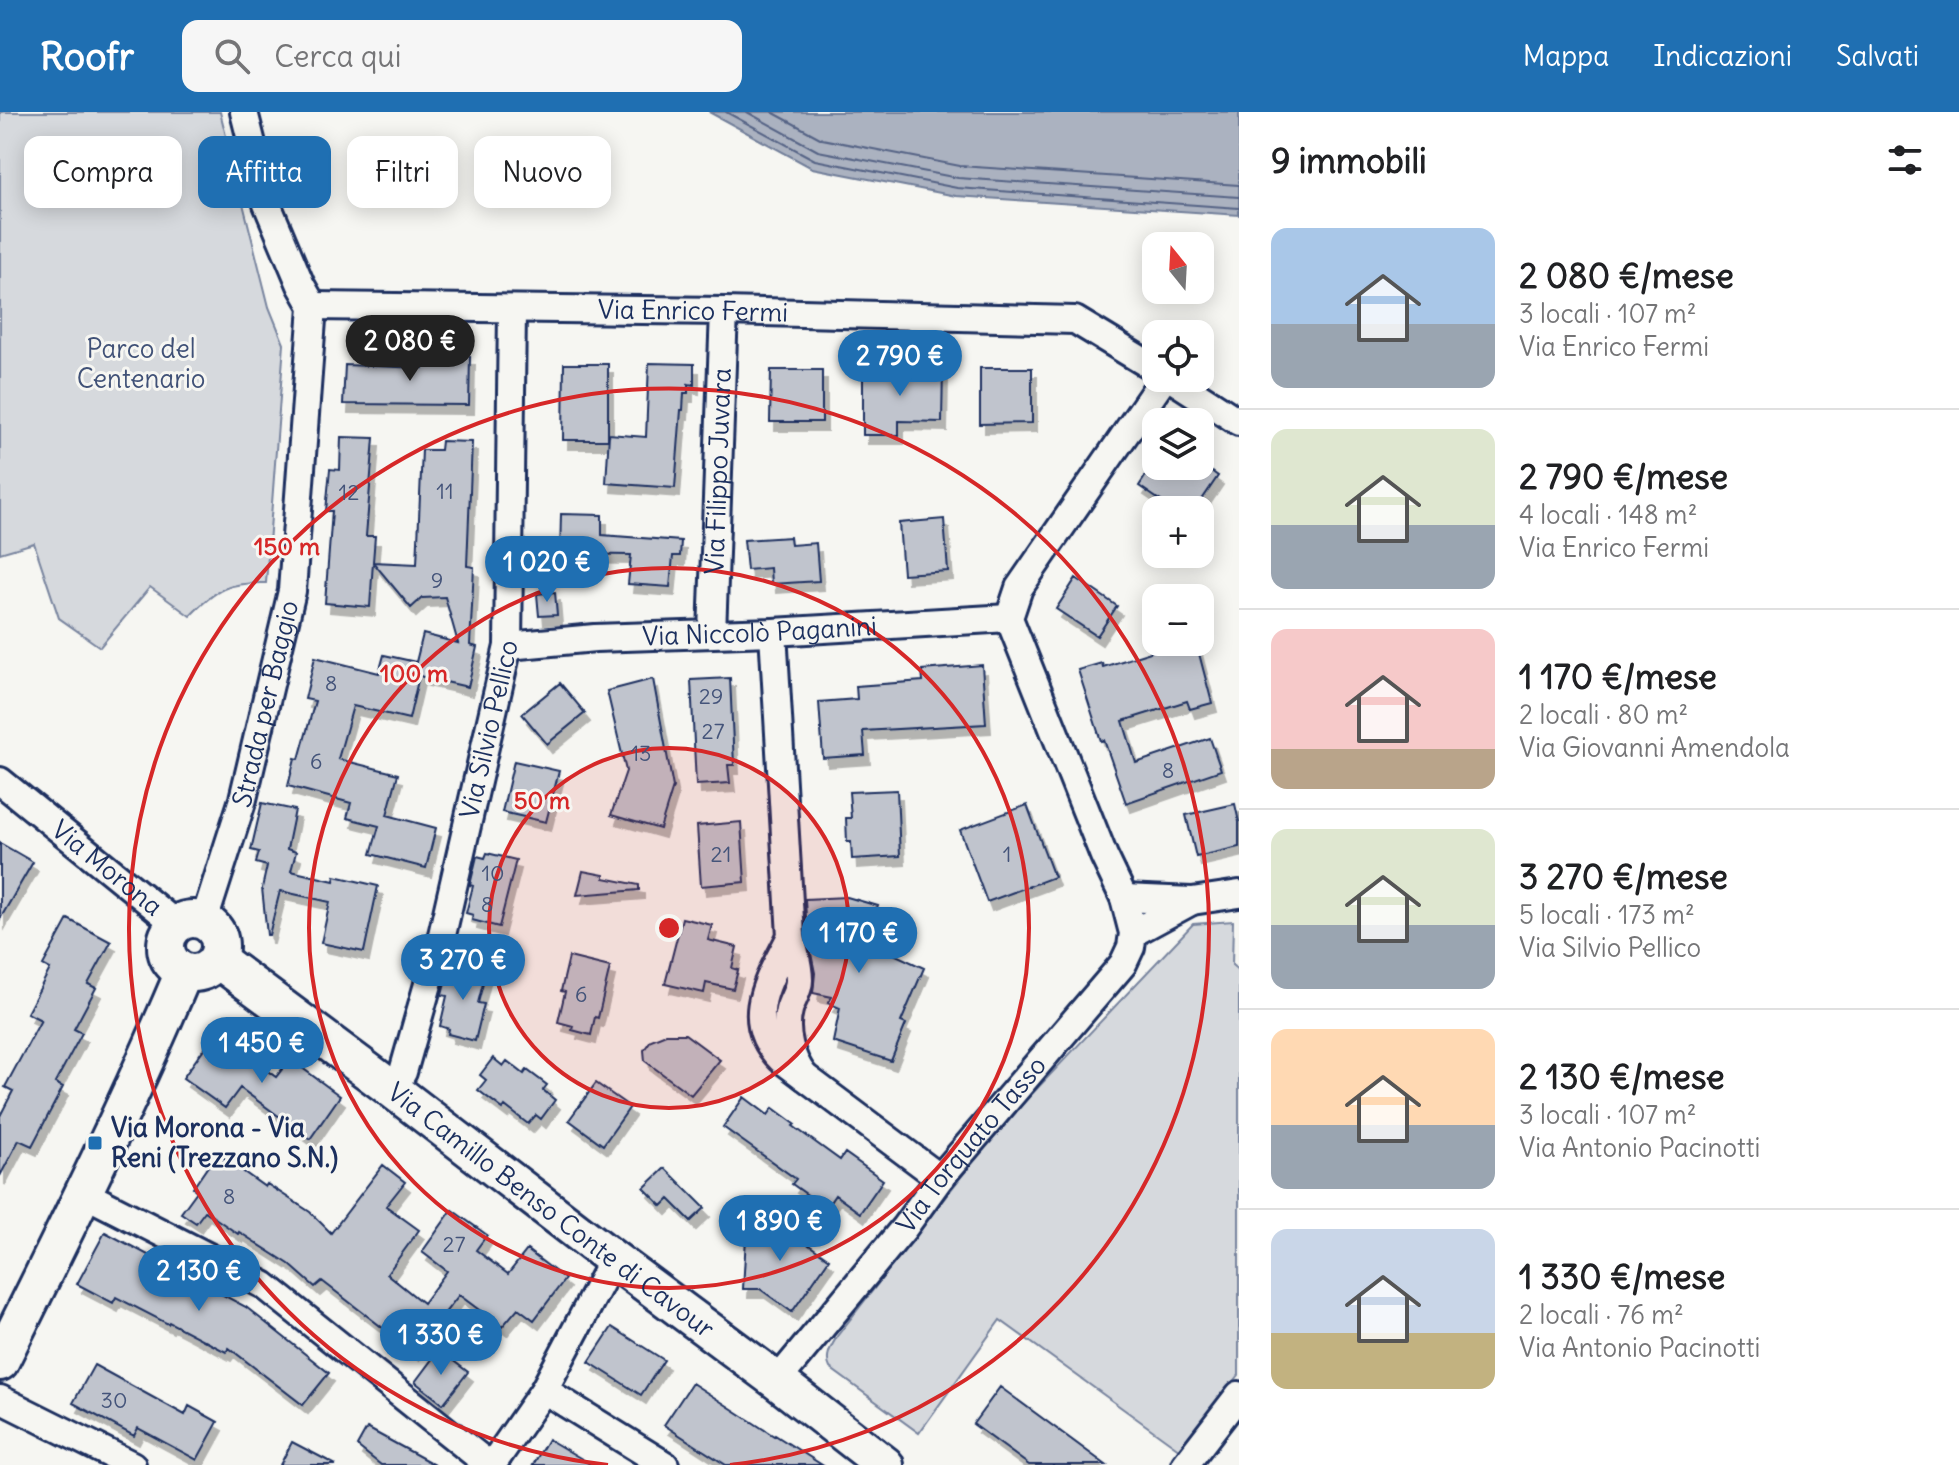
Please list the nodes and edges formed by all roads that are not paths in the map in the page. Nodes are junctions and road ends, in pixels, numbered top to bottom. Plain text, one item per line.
1 (244, 112) edge
2 (313, 306) junction
3 (512, 310) junction
4 (724, 311) junction
5 (1142, 361) edge
6 (1154, 392) edge
7 (1193, 392) edge
8 (1239, 422) edge
9 (1009, 618) junction
10 (773, 632) junction
11 (712, 633) junction
12 (508, 646) junction
13 (0, 781) edge
14 (1239, 894) edge
15 (1124, 898) junction
16 (1192, 901) junction
17 (190, 922) junction
18 (1133, 933) junction
19 (217, 959) junction
20 (184, 972) junction
21 (393, 1090) junction
22 (940, 1178) junction
23 (83, 1193) junction
24 (613, 1259) junction
25 (0, 1362) edge
26 (777, 1381) junction
27 (544, 1390) junction
28 (1239, 1395) edge
29 (0, 1399) edge
30 (132, 1465) edge
31 (490, 1465) edge
32 (665, 1465) edge
33 (885, 1465) edge
34 (1185, 1465) edge

1 - 2 street
2 - 3 street, Via Enrico Fermi
2 - 17 street, Strada per Baggio
3 - 4 street, Via Enrico Fermi
3 - 12 street, Via Silvio Pellico
4 - 5 street, Via Enrico Fermi
4 - 11 street, Via Filippo Juvara
6 - 9 street
7 - 8 street
9 - 10 street, Via Niccolò Paganini
9 - 15 street
10 - 11 street, Via Niccolò Paganini
10 - 22 street
11 - 12 street, Via Niccolò Paganini
12 - 21 street, Via Silvio Pellico
13 - 17 street, Via Morona
14 - 16 street
15 - 16 street
15 - 18 street
16 - 18 street
17 - 19 main road
17 - 20 main road
18 - 22 street, Via Torquato Tasso
19 - 20 main road
19 - 21 main road, Via Camillo Benso Conte di Cavour
20 - 23 main road
21 - 24 main road, Via Camillo Benso Conte di Cavour
22 - 26 street, Via Torquato Tasso
23 - 25 main road
23 - 31 street
24 - 26 main road, Via Camillo Benso Conte di Cavour
24 - 27 street
26 - 33 main road, Via Camillo Benso Conte di Cavour
27 - 31 street
27 - 32 street
28 - 34 street
29 - 30 street

